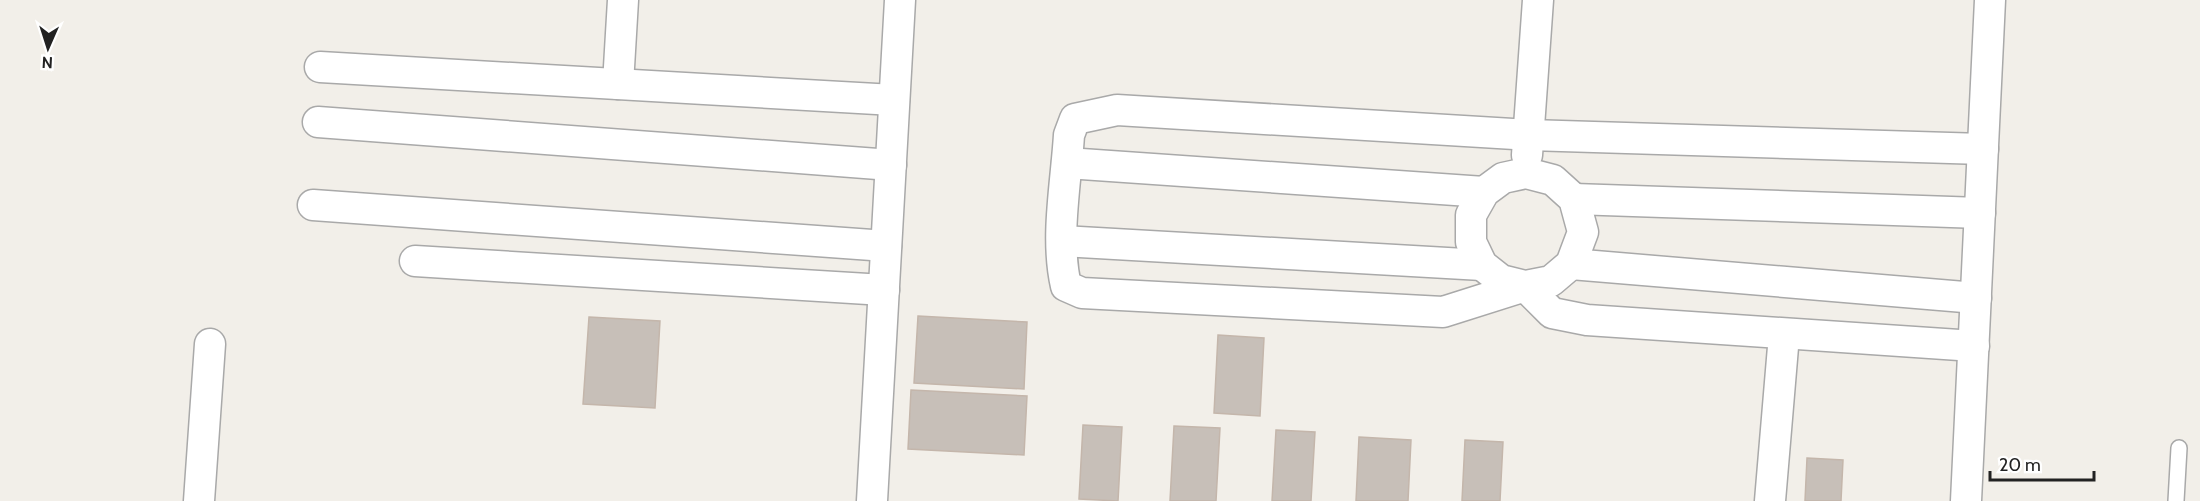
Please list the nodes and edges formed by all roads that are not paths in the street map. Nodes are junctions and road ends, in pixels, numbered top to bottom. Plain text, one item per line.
1 (623, 0) edge
2 (900, 0) edge
3 (1538, 0) edge
4 (1990, 0) edge
5 (320, 67) dead end
6 (618, 84) junction
7 (894, 100) junction
8 (318, 122) dead end
9 (1528, 135) junction
10 (1983, 149) junction
11 (1067, 162) junction
12 (891, 165) junction
13 (1526, 173) junction
14 (1484, 192) junction
15 (1574, 199) junction
16 (313, 206) dead end
17 (1980, 213) junction
18 (1062, 241) junction
19 (886, 246) junction
20 (415, 261) dead end
21 (1571, 264) junction
22 (1482, 265) junction
23 (1525, 286) junction
24 (884, 290) junction
25 (1976, 298) junction
26 (1784, 335) junction
27 (210, 344) dead end
28 (1974, 346) junction
29 (2179, 448) dead end
30 (199, 501) edge
31 (872, 501) edge
32 (1770, 501) edge
33 (1966, 501) edge
34 (2176, 501) edge

1 - 6 street
2 - 7 street
3 - 9 street
4 - 10 street
5 - 6 street
6 - 7 street
7 - 12 street
8 - 12 street
9 - 10 street
9 - 11 street
9 - 13 street
10 - 17 street
11 - 14 street
11 - 18 street
12 - 19 street
13 - 14 street
13 - 15 street
14 - 22 street
15 - 17 street
15 - 21 street
16 - 19 street
17 - 25 street
18 - 22 street
18 - 23 street
19 - 24 street
20 - 24 street
21 - 23 street
21 - 25 street
22 - 23 street
23 - 26 street
24 - 31 street
25 - 28 street
26 - 28 street
26 - 32 street
27 - 30 street
28 - 33 street
29 - 34 lane

